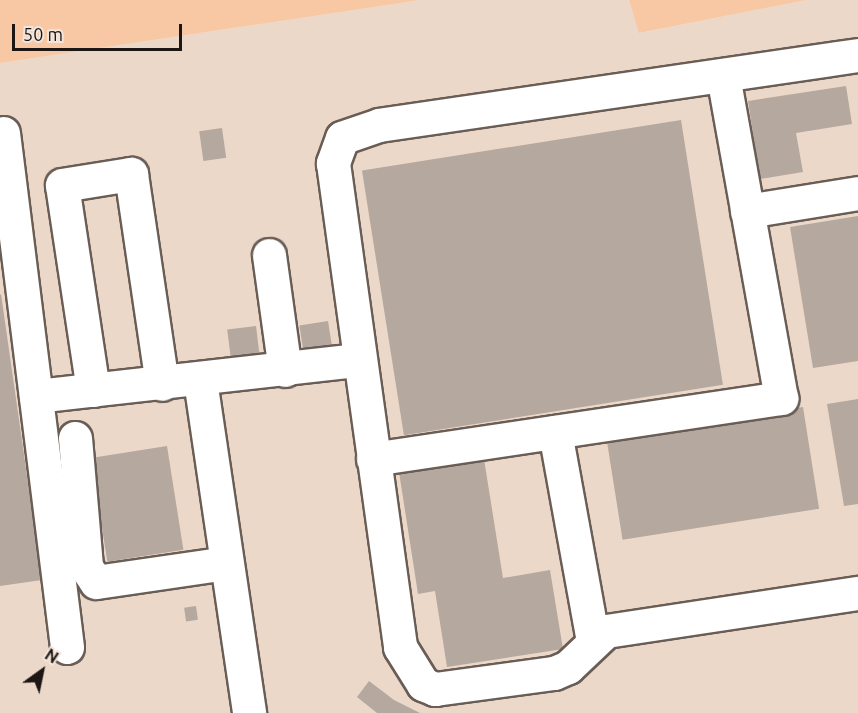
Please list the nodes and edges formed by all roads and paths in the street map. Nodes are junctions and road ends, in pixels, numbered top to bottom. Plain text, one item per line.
1 (858, 55) edge
2 (723, 75) junction
3 (3, 133) dead end
4 (858, 193) edge
5 (747, 211) junction
6 (269, 255) dead end
7 (359, 360) junction
8 (285, 370) junction
9 (200, 380) junction
10 (162, 384) junction
11 (93, 390) junction
12 (36, 396) junction
13 (555, 432) junction
14 (75, 438) dead end
15 (373, 459) junction
16 (226, 563) junction
17 (858, 593) edge
18 (593, 641) junction
19 (68, 647) dead end
20 (450, 700) edge
21 (249, 713) edge

1 - 2 lane
2 - 5 lane
2 - 7 lane
3 - 12 lane
4 - 5 lane
5 - 13 lane
6 - 8 lane
7 - 8 lane
7 - 15 lane
8 - 9 lane
9 - 10 lane
9 - 16 lane
10 - 11 lane
10 - 11 lane
11 - 12 lane
12 - 19 lane
13 - 15 lane
13 - 18 lane
14 - 16 lane
15 - 20 lane
16 - 21 lane
17 - 18 lane
18 - 20 lane

